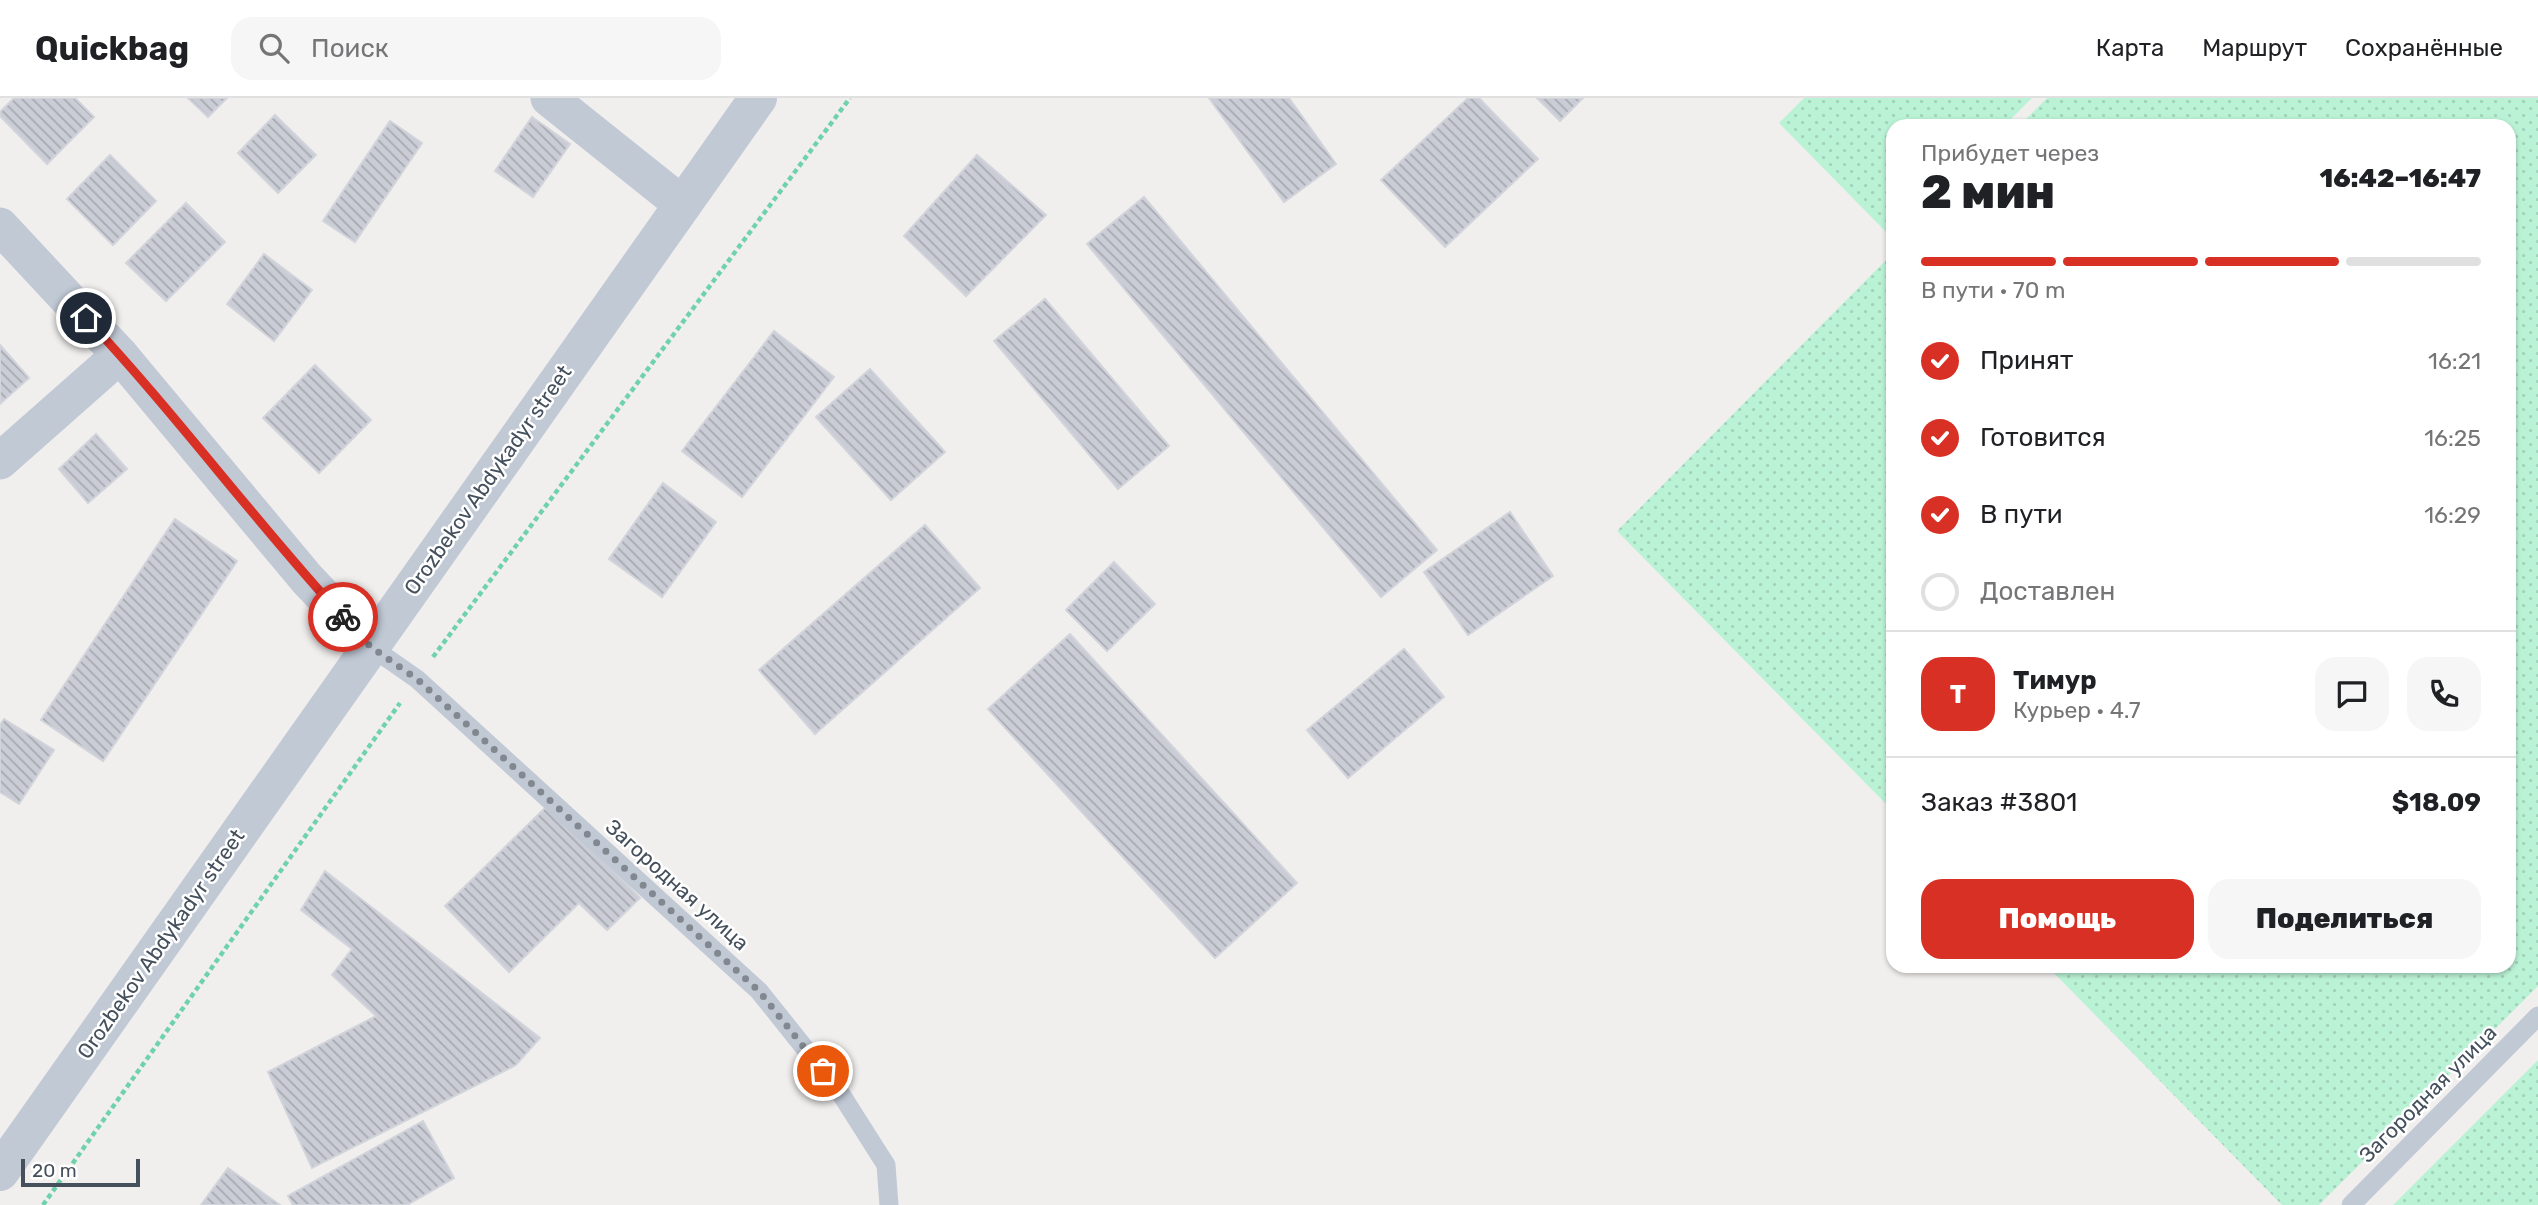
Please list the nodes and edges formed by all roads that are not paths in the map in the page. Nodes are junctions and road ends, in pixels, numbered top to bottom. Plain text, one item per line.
1 (549, 98) edge
2 (758, 98) edge
3 (682, 205) junction
4 (0, 226) edge
5 (120, 355) junction
6 (0, 461) edge
7 (371, 647) junction
8 (2538, 1016) edge
9 (0, 1172) edge
10 (889, 1205) edge
11 (2351, 1205) edge

1 - 3 street
2 - 3 street, Orozbekov Abdykadyr street
3 - 7 street, Orozbekov Abdykadyr street
4 - 5 street
5 - 6 street
5 - 7 street
7 - 9 street, Orozbekov Abdykadyr street
7 - 10 lane, Загородная улица
8 - 11 lane, Загородная улица

